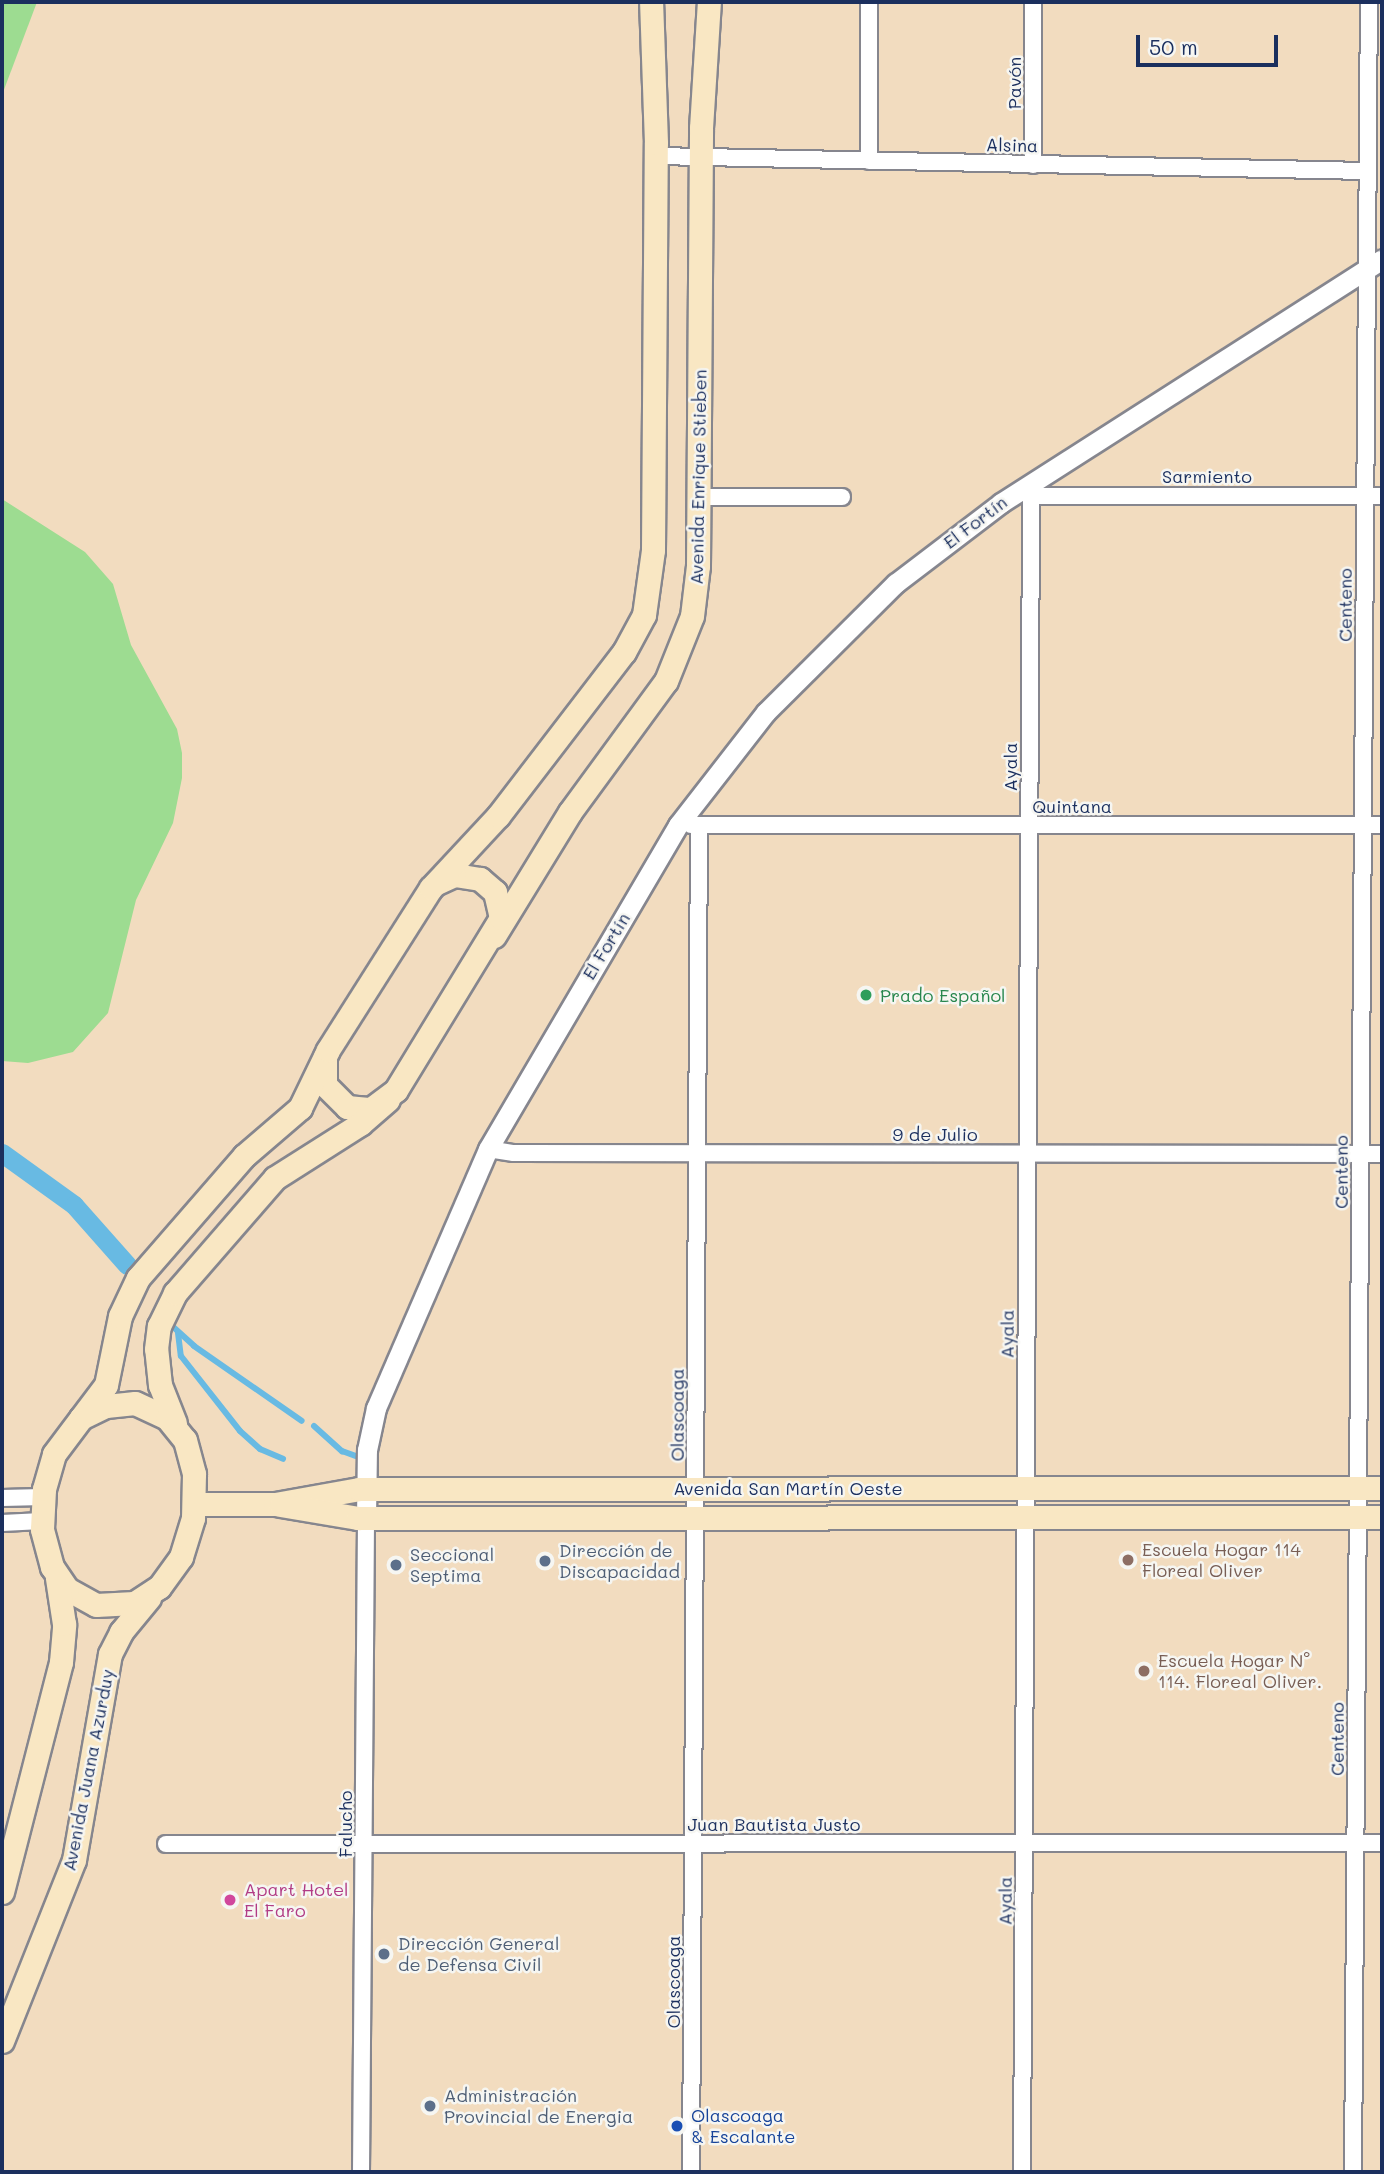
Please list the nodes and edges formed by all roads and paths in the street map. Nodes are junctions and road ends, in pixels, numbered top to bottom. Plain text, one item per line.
1 (651, 2) edge
2 (709, 2) edge
3 (869, 2) edge
4 (1033, 2) edge
5 (1369, 2) edge
6 (656, 156) junction
7 (700, 157) junction
8 (869, 161) junction
9 (1033, 164) junction
10 (1367, 172) junction
11 (1375, 264) edge
12 (1028, 491) junction
13 (1365, 496) junction
14 (1382, 496) edge
15 (699, 497) junction
16 (842, 497) dead end
17 (678, 825) junction
18 (699, 825) junction
19 (1029, 825) junction
20 (1363, 825) junction
21 (1382, 825) edge
22 (431, 888) junction
23 (494, 936) junction
24 (328, 1049) junction
25 (388, 1100) junction
26 (488, 1149) junction
27 (698, 1153) junction
28 (1028, 1154) junction
29 (1360, 1154) junction
30 (1382, 1154) edge
31 (171, 1238) junction
32 (201, 1264) junction
33 (81, 1418) junction
34 (180, 1432) junction
35 (696, 1488) junction
36 (1026, 1488) junction
37 (1358, 1488) junction
38 (1382, 1488) edge
39 (366, 1489) junction
40 (43, 1497) junction
41 (2, 1498) edge
42 (194, 1504) junction
43 (275, 1504) junction
44 (1358, 1517) junction
45 (1382, 1517) edge
46 (366, 1518) junction
47 (695, 1518) junction
48 (1026, 1518) junction
49 (42, 1521) junction
50 (2, 1523) edge
51 (57, 1574) junction
52 (159, 1587) junction
53 (693, 1843) junction
54 (1024, 1843) junction
55 (1355, 1843) junction
56 (1382, 1843) edge
57 (166, 1844) dead end
58 (364, 1844) junction
59 (2, 1892) edge
60 (2, 2041) edge
61 (361, 2172) edge
62 (691, 2172) edge
63 (1023, 2172) edge
64 (1353, 2172) edge

1 - 6 main road
2 - 7 main road, Avenida Enrique Stieben
3 - 8 street
4 - 9 street, Pavón
5 - 10 street, Centeno
6 - 7 street, Alsina
6 - 22 main road
7 - 8 street, Alsina
7 - 15 main road, Avenida Enrique Stieben
8 - 9 street, Alsina
9 - 10 street, Alsina
10 - 11 street, Centeno
11 - 12 street, El Fortín
11 - 13 street, Centeno
12 - 13 street, Sarmiento
12 - 17 street, El Fortín
12 - 19 street, Ayala
13 - 14 street, Sarmiento
13 - 20 street, Centeno
15 - 16 street
15 - 23 main road, Avenida Enrique Stieben
17 - 18 street, Quintana
17 - 26 street, El Fortín
18 - 19 street, Quintana
18 - 27 street, Olascoaga
19 - 20 street, Quintana
19 - 28 street, Ayala
20 - 21 street, Quintana
20 - 29 street, Centeno
22 - 23 main road, Avenida Enrique Stieben
22 - 24 main road
23 - 25 main road, Avenida Enrique Stieben
24 - 25 main road
24 - 31 main road
25 - 32 main road, Avenida Enrique Stieben
26 - 27 street, 9 de Julio
26 - 39 street, El Fortín
27 - 28 street, 9 de Julio
27 - 35 street, Olascoaga
28 - 29 street, 9 de Julio
28 - 36 street, Ayala
29 - 30 street, 9 de Julio
29 - 37 street, Centeno
31 - 32 main road
31 - 33 main road
32 - 34 main road, Avenida Enrique Stieben
33 - 34 main road
33 - 40 main road
34 - 42 main road
35 - 36 main road, Avenida San Martín Oeste
35 - 39 main road, Avenida San Martín Oeste
35 - 47 street, Olascoaga
36 - 37 main road, Avenida San Martín Oeste
36 - 48 street, Ayala
37 - 38 main road, Avenida San Martín Oeste
37 - 44 street, Centeno
39 - 43 main road, Avenida San Martín Oeste
39 - 46 street, El Fortín
40 - 41 street
40 - 49 main road
42 - 43 main road, Avenida San Martín Oeste
42 - 52 main road
43 - 46 main road, Avenida San Martín Oeste
44 - 45 main road, Avenida San Martín Oeste
44 - 48 main road, Avenida San Martín Oeste
44 - 55 street, Centeno
46 - 47 main road, Avenida San Martín Oeste
46 - 58 street, Falucho
47 - 48 main road, Avenida San Martín Oeste
47 - 53 street, Olascoaga
48 - 54 street, Ayala
49 - 50 street
49 - 51 main road
51 - 52 main road
51 - 59 main road
52 - 60 main road, Avenida Juana Azurduy
53 - 54 street, Juan Bautista Justo
53 - 58 street, Juan Bautista Justo
53 - 62 street, Olascoaga
54 - 55 street, Juan Bautista Justo
54 - 63 street, Ayala
55 - 56 street, Juan Bautista Justo
55 - 64 street, Centeno
57 - 58 street, Juan Bautista Justo
58 - 61 street, Falucho

